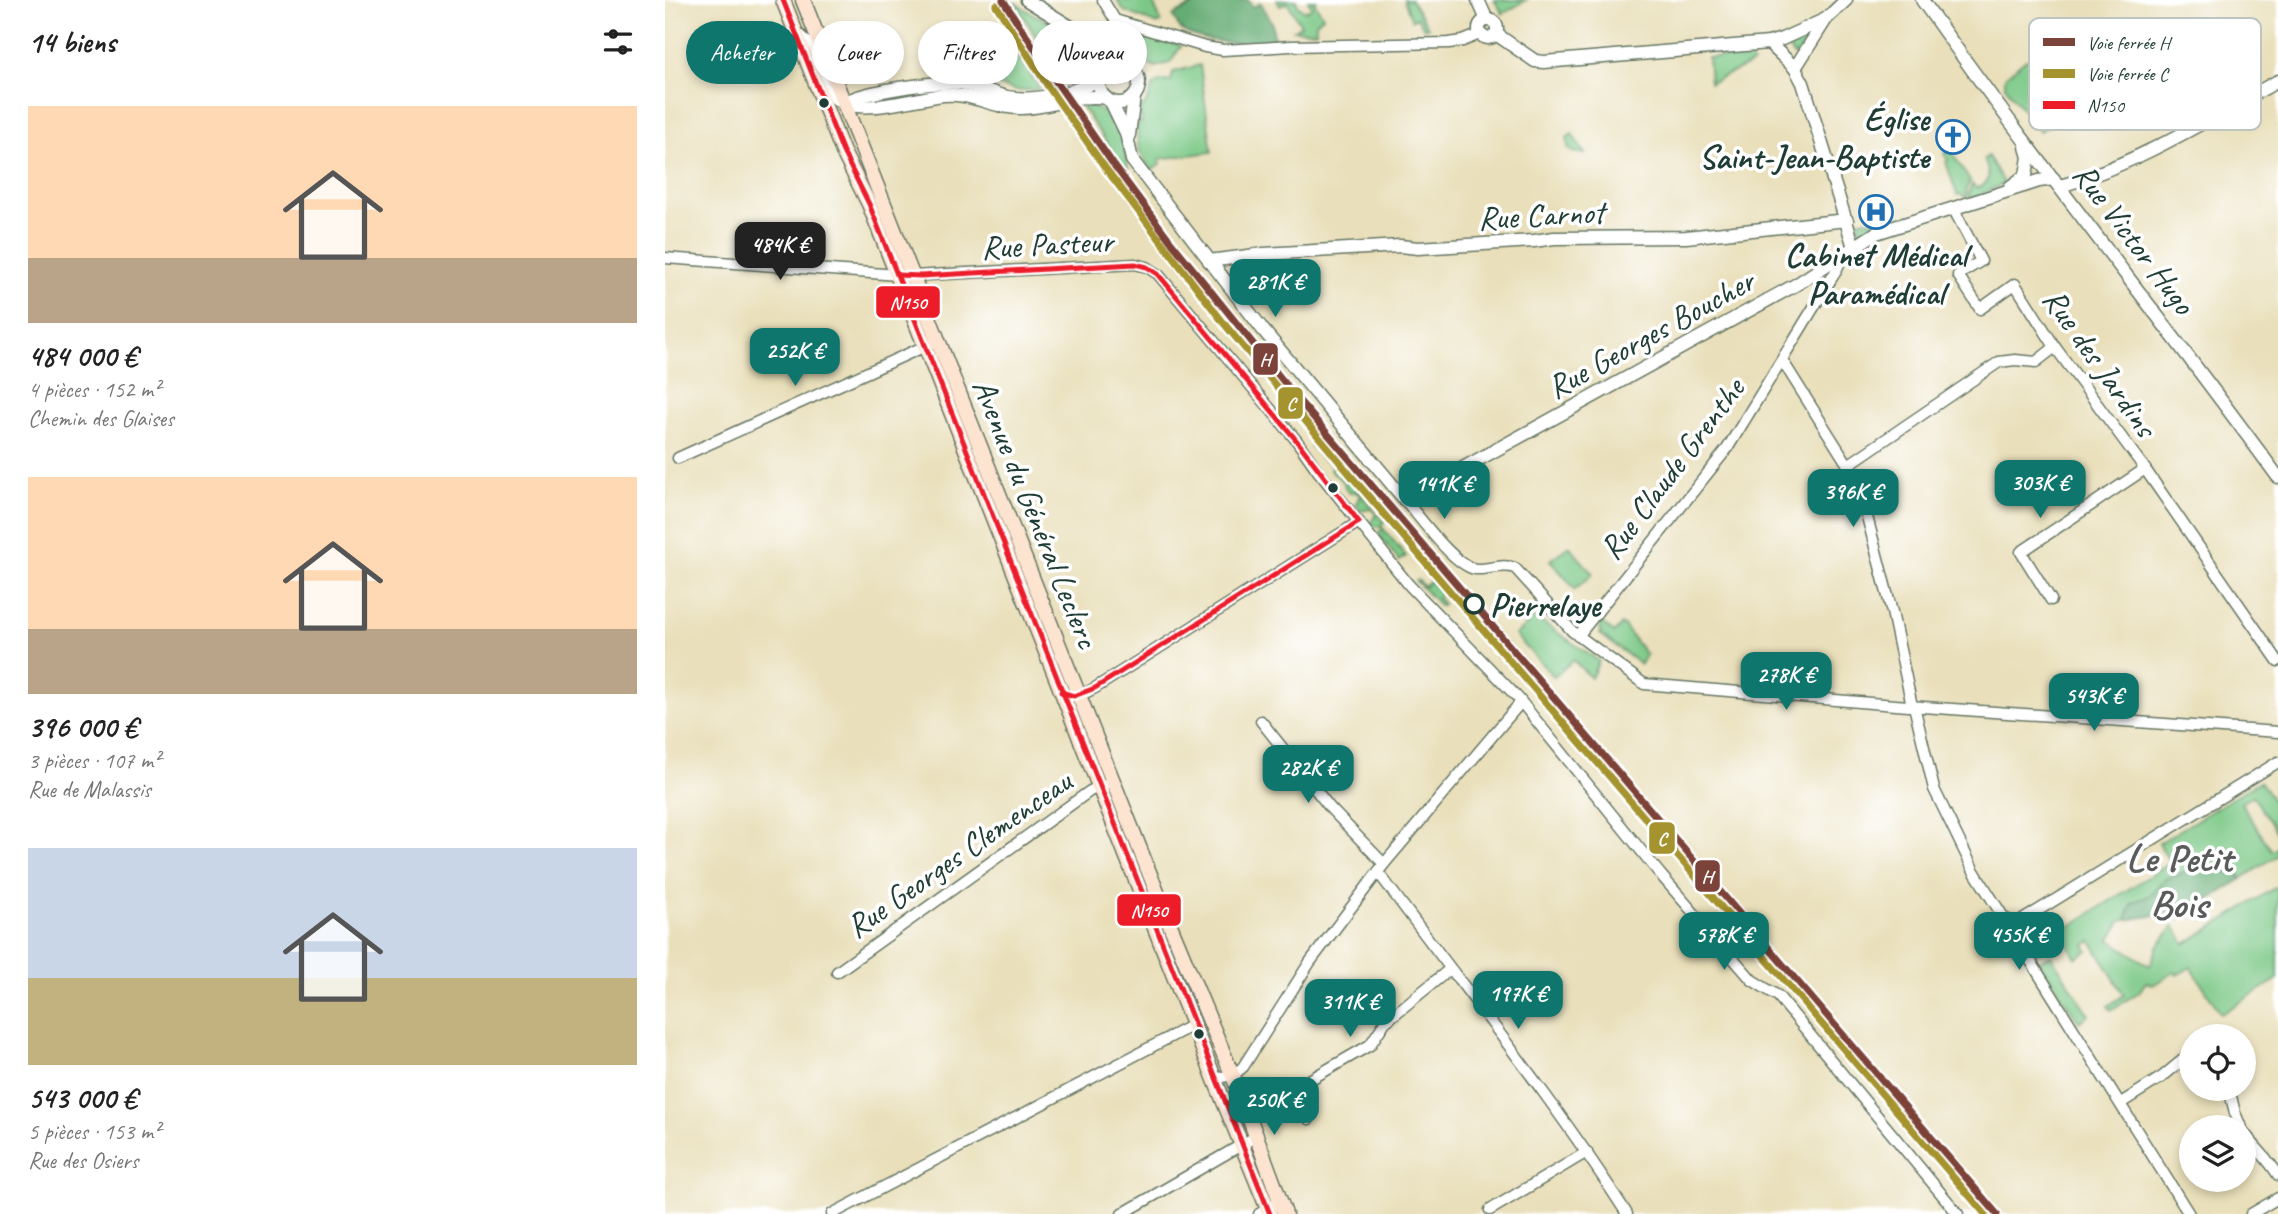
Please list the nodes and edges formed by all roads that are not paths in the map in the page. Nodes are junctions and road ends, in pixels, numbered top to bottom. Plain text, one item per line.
1 (783, 0) edge
2 (791, 0) edge
3 (803, 0) edge
4 (1027, 0) edge
5 (1103, 0) edge
6 (1478, 0) edge
7 (1846, 0) edge
8 (1922, 0) edge
9 (810, 16) junction
10 (1826, 19) junction
11 (1487, 20) junction
12 (791, 21) edge
13 (1061, 21) edge
14 (798, 33) edge
15 (1481, 34) junction
16 (1496, 34) junction
17 (798, 38) edge
18 (1769, 43) junction
19 (1795, 68) junction
20 (2278, 81) edge
21 (1089, 84) edge
22 (1101, 84) edge
23 (1139, 84) edge
24 (2261, 90) edge
25 (1135, 97) junction
26 (1109, 100) junction
27 (844, 103) junction
28 (834, 128) junction
29 (2188, 130) edge
30 (1129, 143) junction
31 (2025, 143) junction
32 (2057, 182) junction
33 (2001, 193) junction
34 (1954, 209) junction
35 (1847, 220) junction
36 (1849, 251) junction
37 (665, 258) edge
38 (1209, 261) junction
39 (897, 275) junction
40 (912, 276) junction
41 (931, 344) junction
42 (2055, 347) junction
43 (1782, 360) junction
44 (678, 458) dead end
45 (1848, 464) junction
46 (2145, 469) junction
47 (2278, 477) edge
48 (1405, 500) junction
49 (1359, 522) junction
50 (2051, 600) dead end
51 (1578, 636) junction
52 (2278, 661) edge
53 (1061, 692) junction
54 (1079, 696) junction
55 (1521, 702) junction
56 (1913, 706) junction
57 (1261, 721) dead end
58 (2278, 732) edge
59 (2278, 762) edge
60 (1106, 783) junction
61 (1381, 869) junction
62 (2016, 923) junction
63 (1450, 969) junction
64 (837, 972) dead end
65 (1193, 1025) junction
66 (2179, 1063) edge
67 (1232, 1073) junction
68 (1215, 1080) junction
69 (1239, 1090) junction
70 (1222, 1098) junction
71 (2121, 1103) junction
72 (1309, 1119) dead end
73 (1255, 1137) junction
74 (1241, 1145) junction
75 (2256, 1147) edge
76 (1587, 1152) junction
77 (2278, 1175) edge
78 (2278, 1198) edge
79 (1272, 1210) edge
80 (1490, 1210) dead end
81 (832, 1214) edge
82 (1122, 1214) edge
83 (1627, 1214) edge
84 (1958, 1214) edge
85 (2189, 1214) edge
86 (2251, 1214) edge

1 - 12 main road, Avenue du Général Leclerc
2 - 9 main road
3 - 9 main road, Avenue du Général Leclerc
4 - 13 street
5 - 15 street
6 - 11 street
7 - 10 street
8 - 31 street, Rue Victor Hugo
9 - 27 main road, Avenue du Général Leclerc
10 - 18 street
10 - 19 street
11 - 15 street
11 - 16 street
14 - 27 street
15 - 16 street
16 - 18 street
17 - 28 main road, Avenue du Général Leclerc
18 - 19 street
19 - 35 street
20 - 24 street, Rue Georges Boucher
21 - 27 street
22 - 26 street
23 - 25 street
25 - 26 street
25 - 30 street
26 - 27 street
26 - 30 street
27 - 28 main road
27 - 40 main road, Avenue du Général Leclerc
28 - 39 main road, Avenue du Général Leclerc
29 - 32 street, Rue Georges Boucher
30 - 38 street
31 - 32 street, Rue Victor Hugo
31 - 33 street, Rue Georges Boucher
32 - 33 street, Rue Georges Boucher
32 - 47 street, Rue Victor Hugo
33 - 34 street, Rue Georges Boucher
34 - 36 street, Rue Georges Boucher
34 - 42 street, Rue des Jardins
35 - 36 street
35 - 38 street, Rue Carnot
36 - 43 street, Rue Claude Grenthe
36 - 48 street, Rue Georges Boucher
37 - 39 street
38 - 48 street
39 - 40 street
39 - 41 main road, Avenue du Général Leclerc
40 - 41 main road, Avenue du Général Leclerc
40 - 49 street, Rue Pasteur
41 - 44 street
41 - 53 main road, Avenue du Général Leclerc
41 - 54 main road, Avenue du Général Leclerc
42 - 45 street
42 - 46 street, Rue des Jardins
43 - 45 street
43 - 51 street, Rue Claude Grenthe
45 - 56 street
46 - 50 street, Rue des Jardins
46 - 52 street, Rue des Jardins
48 - 51 street
49 - 54 street
49 - 55 street
51 - 56 street
53 - 54 street
53 - 60 main road, Avenue du Général Leclerc
54 - 60 main road, Avenue du Général Leclerc
55 - 61 street
55 - 84 street
56 - 58 street
56 - 62 street
57 - 61 street
59 - 62 street
60 - 64 street, Rue Georges Clemenceau
60 - 65 main road, Avenue du Général Leclerc
60 - 67 main road, Avenue du Général Leclerc
61 - 63 street
61 - 67 street
62 - 71 street
63 - 72 street
63 - 76 street
65 - 68 main road, Avenue du Général Leclerc
65 - 81 street
66 - 71 street
67 - 68 street
67 - 69 main road, Avenue du Général Leclerc
68 - 70 main road, Avenue du Général Leclerc
69 - 70 street
69 - 73 main road, Avenue du Général Leclerc
70 - 74 main road, Avenue du Général Leclerc
71 - 85 street
73 - 74 street
73 - 79 main road, Avenue du Général Leclerc
74 - 79 main road, Avenue du Général Leclerc
74 - 82 street
75 - 77 street
76 - 80 street
76 - 83 street
78 - 86 street

